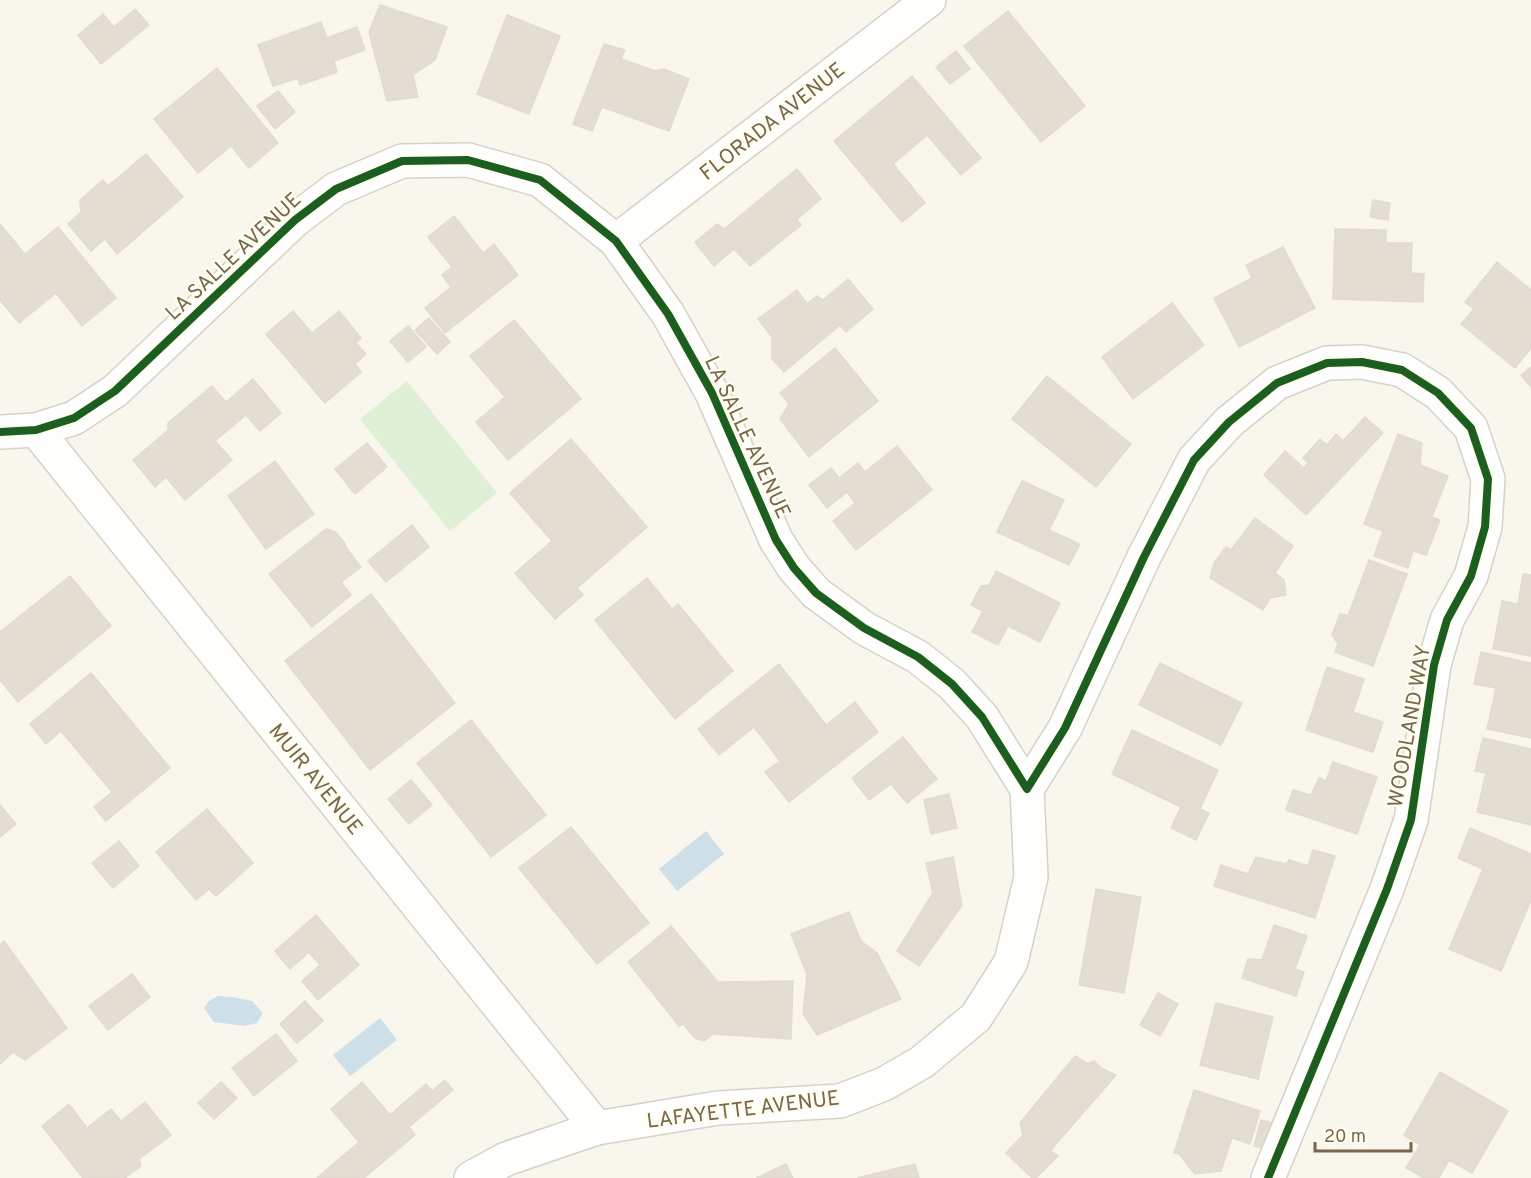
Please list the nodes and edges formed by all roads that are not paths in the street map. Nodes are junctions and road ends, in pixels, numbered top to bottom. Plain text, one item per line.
1 (929, 0) edge
2 (616, 241) junction
3 (36, 430) junction
4 (0, 432) edge
5 (1027, 789) junction
6 (597, 1128) junction
7 (471, 1178) edge
8 (1268, 1178) edge

1 - 2 street, FLORADA AVENUE
2 - 3 street, LA SALLE AVENUE
2 - 5 street, LA SALLE AVENUE
3 - 4 street, LA SALLE AVENUE
3 - 6 street, MUIR AVENUE
5 - 6 street, LAFAYETTE AVENUE
5 - 8 street, WOODLAND WAY
6 - 7 street, LAFAYETTE AVENUE

